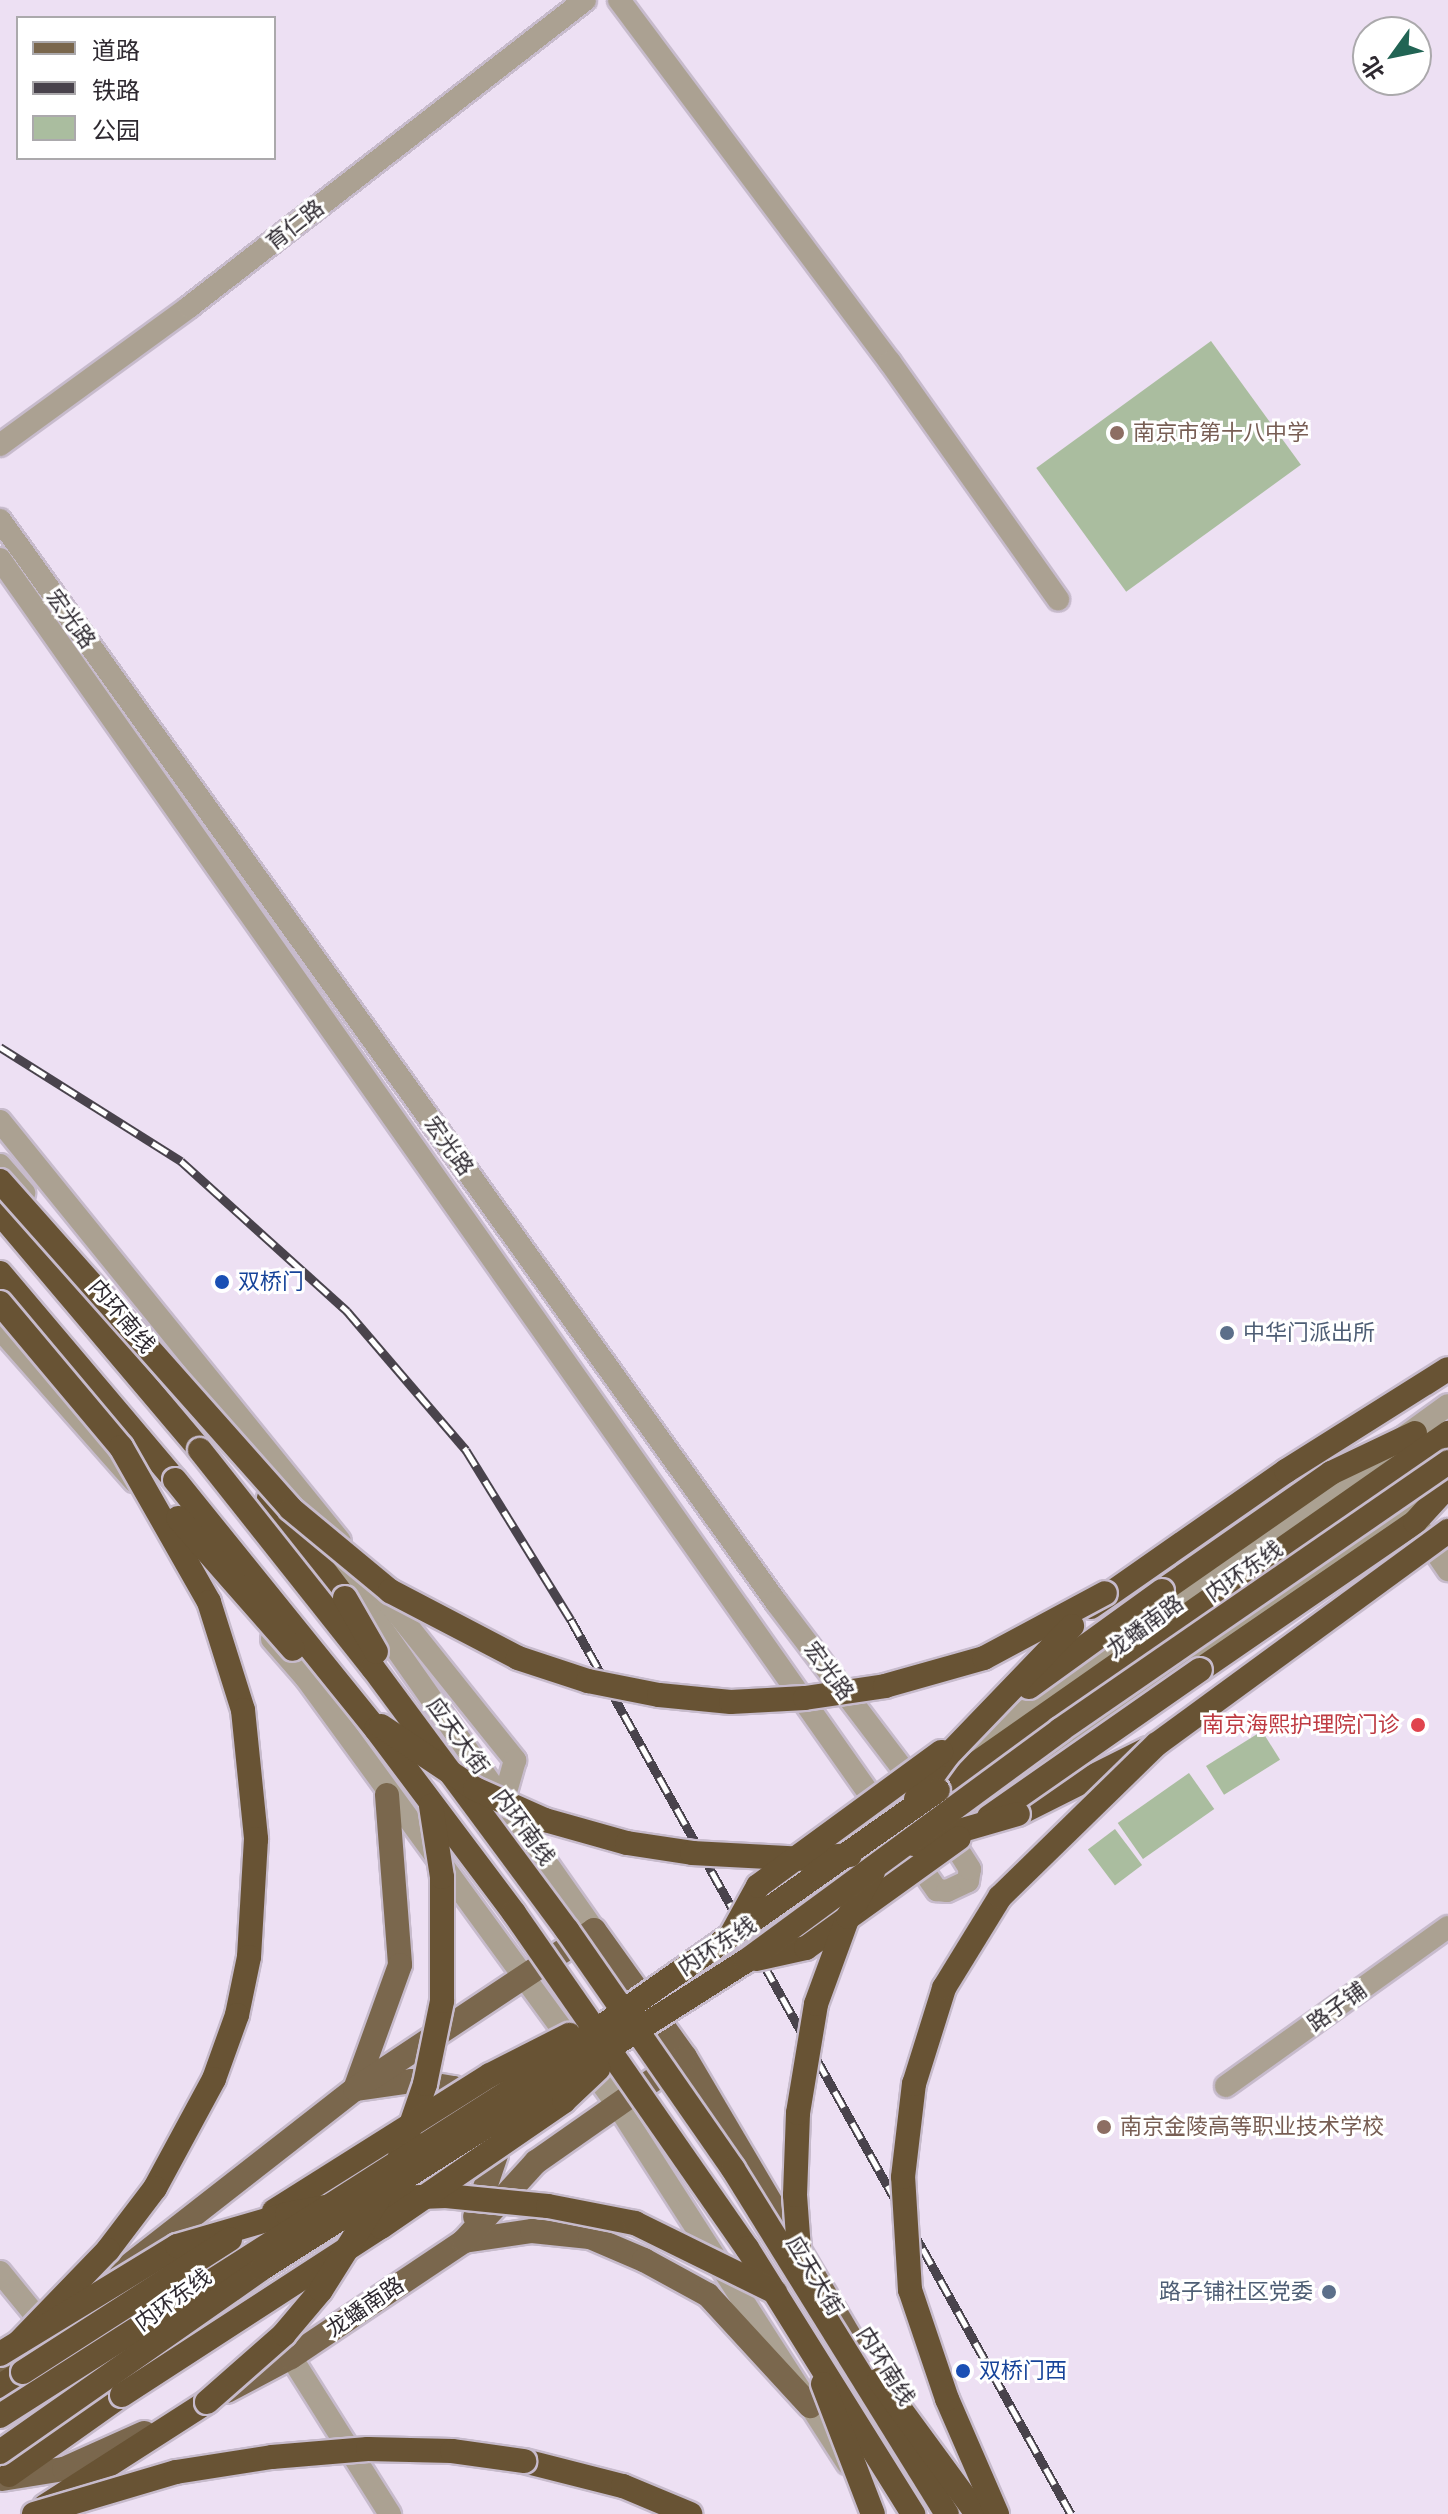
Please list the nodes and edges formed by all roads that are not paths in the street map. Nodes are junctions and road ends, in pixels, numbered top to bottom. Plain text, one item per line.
1 (585, 0) edge
2 (619, 0) edge
3 (0, 445) edge
4 (0, 520) edge
5 (0, 559) edge
6 (1058, 599) dead end
7 (0, 1121) edge
8 (0, 1165) edge
9 (0, 1181) edge
10 (0, 1213) edge
11 (0, 1273) edge
12 (0, 1303) edge
13 (0, 1329) edge
14 (1448, 1369) edge
15 (182, 1392) junction
16 (1448, 1405) edge
17 (1415, 1433) junction
18 (1448, 1433) edge
19 (121, 1447) junction
20 (1448, 1462) edge
21 (1448, 1487) edge
22 (1415, 1522) junction
23 (1448, 1531) edge
24 (1448, 1570) edge
25 (1105, 1593) junction
26 (1157, 1744) junction
27 (902, 1768) junction
28 (918, 1788) junction
29 (869, 1790) junction
30 (387, 1795) junction
31 (504, 1799) junction
32 (944, 1827) junction
33 (1448, 1927) edge
34 (594, 1930) junction
35 (729, 1937) junction
36 (746, 1961) junction
37 (525, 1979) junction
38 (645, 2010) junction
39 (685, 2057) junction
40 (1226, 2086) dead end
41 (355, 2089) junction
42 (616, 2103) junction
43 (464, 2241) junction
44 (0, 2272) edge
45 (49, 2332) junction
46 (10, 2347) edge
47 (291, 2357) junction
48 (11, 2370) edge
49 (0, 2386) edge
50 (810, 2406) junction
51 (0, 2416) edge
52 (3, 2469) edge
53 (33, 2514) edge
54 (390, 2514) edge
55 (690, 2514) edge
56 (873, 2514) edge
57 (880, 2514) edge
58 (913, 2514) edge
59 (947, 2514) edge
60 (956, 2514) edge
61 (977, 2514) edge
62 (997, 2514) edge

1 - 3 street, 育仁路
2 - 6 street
4 - 27 street, 宏光路
5 - 29 street, 宏光路
7 - 31 street
8 - 31 street, 应天大街
9 - 15 highway, bridge
10 - 59 highway, 内环南线, bridge
11 - 58 highway, bridge
12 - 19 highway, bridge
13 - 30 street
14 - 25 highway
15 - 25 highway, bridge
15 - 53 highway, bridge
16 - 17 street, 龙蟠南路
17 - 28 street, 龙蟠南路
17 - 35 highway, bridge
18 - 35 highway, 内环东线, bridge
19 - 26 highway, bridge
19 - 46 highway, bridge
20 - 36 highway, 内环东线, bridge
21 - 22 highway
21 - 32 street
22 - 24 street
22 - 36 highway, bridge
23 - 26 highway, bridge
25 - 56 highway, bridge
26 - 62 highway, bridge
27 - 28 street, 宏光路
27 - 29 street
28 - 32 street, 宏光路
29 - 32 street, 宏光路
30 - 37 street
30 - 41 main road
31 - 34 street, 应天大街
33 - 40 street, 路子铺
34 - 37 main road
34 - 39 main road, 应天大街
35 - 38 highway, 内环东线, bridge
36 - 38 highway, 内环东线, bridge
37 - 41 main road
37 - 42 street
38 - 48 highway, bridge
38 - 51 highway, 内环东线, bridge
38 - 52 highway, 内环东线, bridge
38 - 52 highway, bridge
39 - 42 main road, 龙蟠南路
39 - 60 main road, 应天大街
41 - 43 main road
41 - 45 main road
42 - 43 main road, 龙蟠南路
42 - 50 street
43 - 47 main road, 龙蟠南路
43 - 50 main road
44 - 45 street
45 - 48 main road
46 - 61 highway, bridge
47 - 52 main road, 龙蟠南路
47 - 54 street
48 - 49 highway
50 - 57 street
53 - 55 highway, bridge

